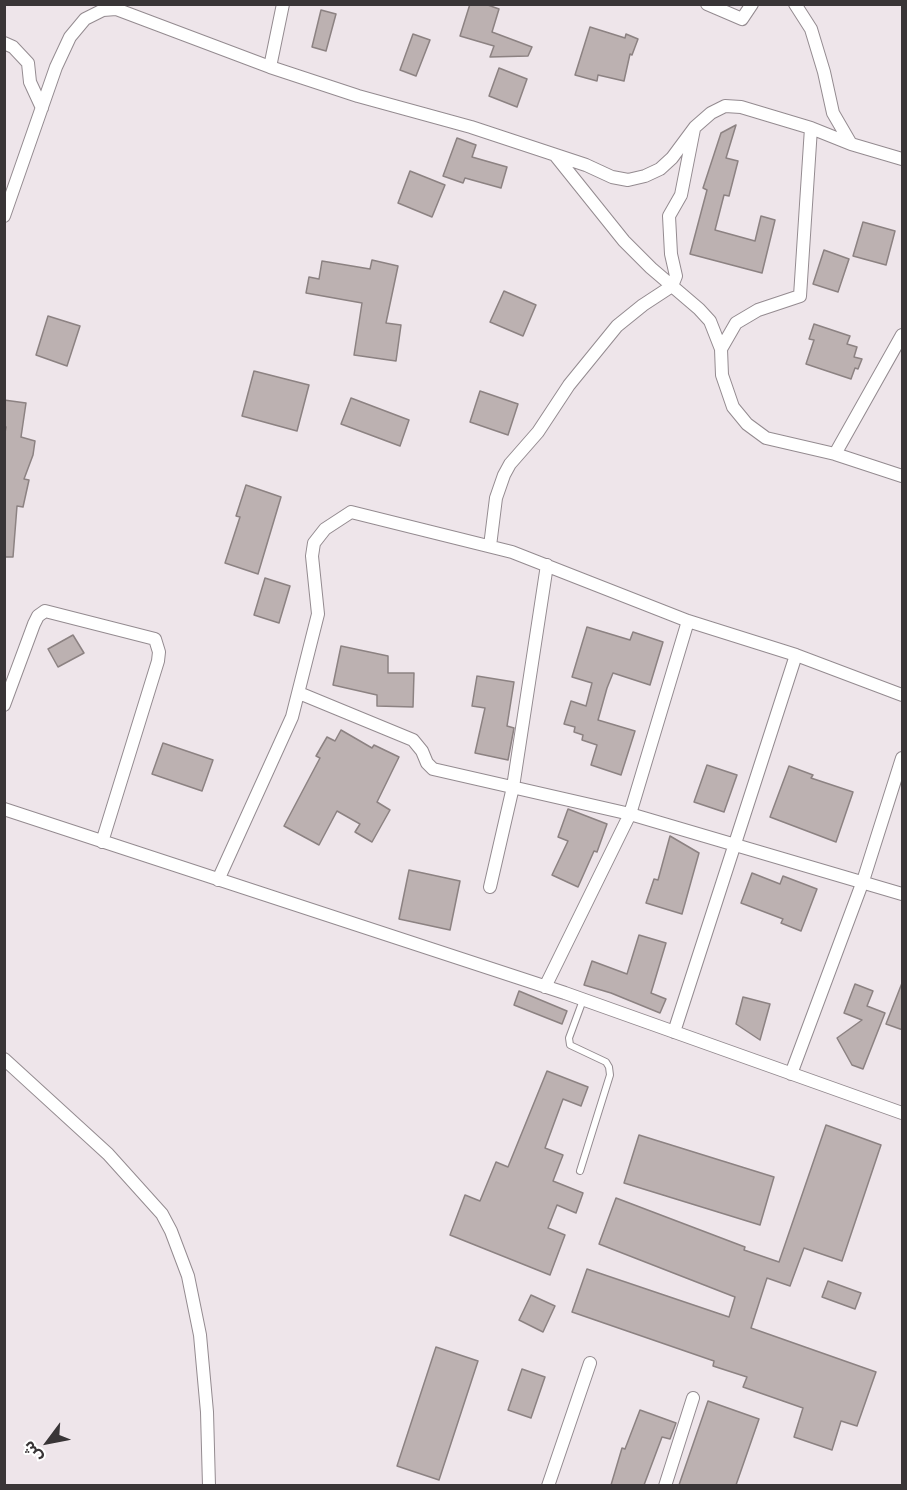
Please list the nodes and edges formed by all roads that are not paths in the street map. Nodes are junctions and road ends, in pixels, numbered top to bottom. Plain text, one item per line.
1 (283, 4) edge
2 (707, 4) edge
3 (751, 4) edge
4 (795, 4) edge
5 (4, 43) edge
6 (270, 67) junction
7 (42, 108) junction
8 (695, 127) junction
9 (811, 128) junction
10 (851, 144) junction
11 (555, 155) junction
12 (903, 159) edge
13 (9, 190) edge
14 (4, 216) edge
15 (672, 286) junction
16 (903, 336) edge
17 (721, 349) junction
18 (835, 454) junction
19 (903, 476) edge
20 (490, 546) junction
21 (547, 566) junction
22 (688, 621) junction
23 (796, 655) junction
24 (299, 693) junction
25 (903, 695) edge
26 (4, 705) edge
27 (903, 758) edge
28 (513, 787) junction
29 (4, 809) edge
30 (630, 814) junction
31 (102, 842) junction
32 (735, 845) junction
33 (219, 880) junction
34 (863, 881) junction
35 (489, 887) dead end
36 (903, 894) edge
37 (545, 987) junction
38 (583, 1000) junction
39 (674, 1032) junction
40 (4, 1059) edge
41 (791, 1074) junction
42 (902, 1110) edge
43 (580, 1171) dead end
44 (590, 1363) dead end
45 (693, 1398) dead end
46 (209, 1485) edge
47 (548, 1485) edge
48 (665, 1485) edge

1 - 6 street
2 - 3 street
4 - 10 street
5 - 7 street
6 - 7 street
6 - 11 street
7 - 13 street
8 - 9 street
8 - 11 street
8 - 15 street
9 - 10 street
9 - 17 street
10 - 12 street
11 - 15 street
13 - 14 street
15 - 17 street
15 - 20 street
16 - 18 street
17 - 18 street
18 - 19 street
20 - 21 street
20 - 24 street
21 - 22 street
21 - 28 street
22 - 23 street
22 - 30 street
23 - 25 street
23 - 32 street
24 - 28 street
24 - 33 street
26 - 31 street
27 - 34 street
28 - 30 street
28 - 35 street
29 - 31 street
30 - 32 street
30 - 37 street
31 - 33 street
32 - 34 street
32 - 39 street
33 - 37 street
34 - 36 street
34 - 41 street
37 - 38 street
38 - 39 street
38 - 43 lane
39 - 41 street
40 - 46 street
41 - 42 street
44 - 47 street
45 - 48 street

